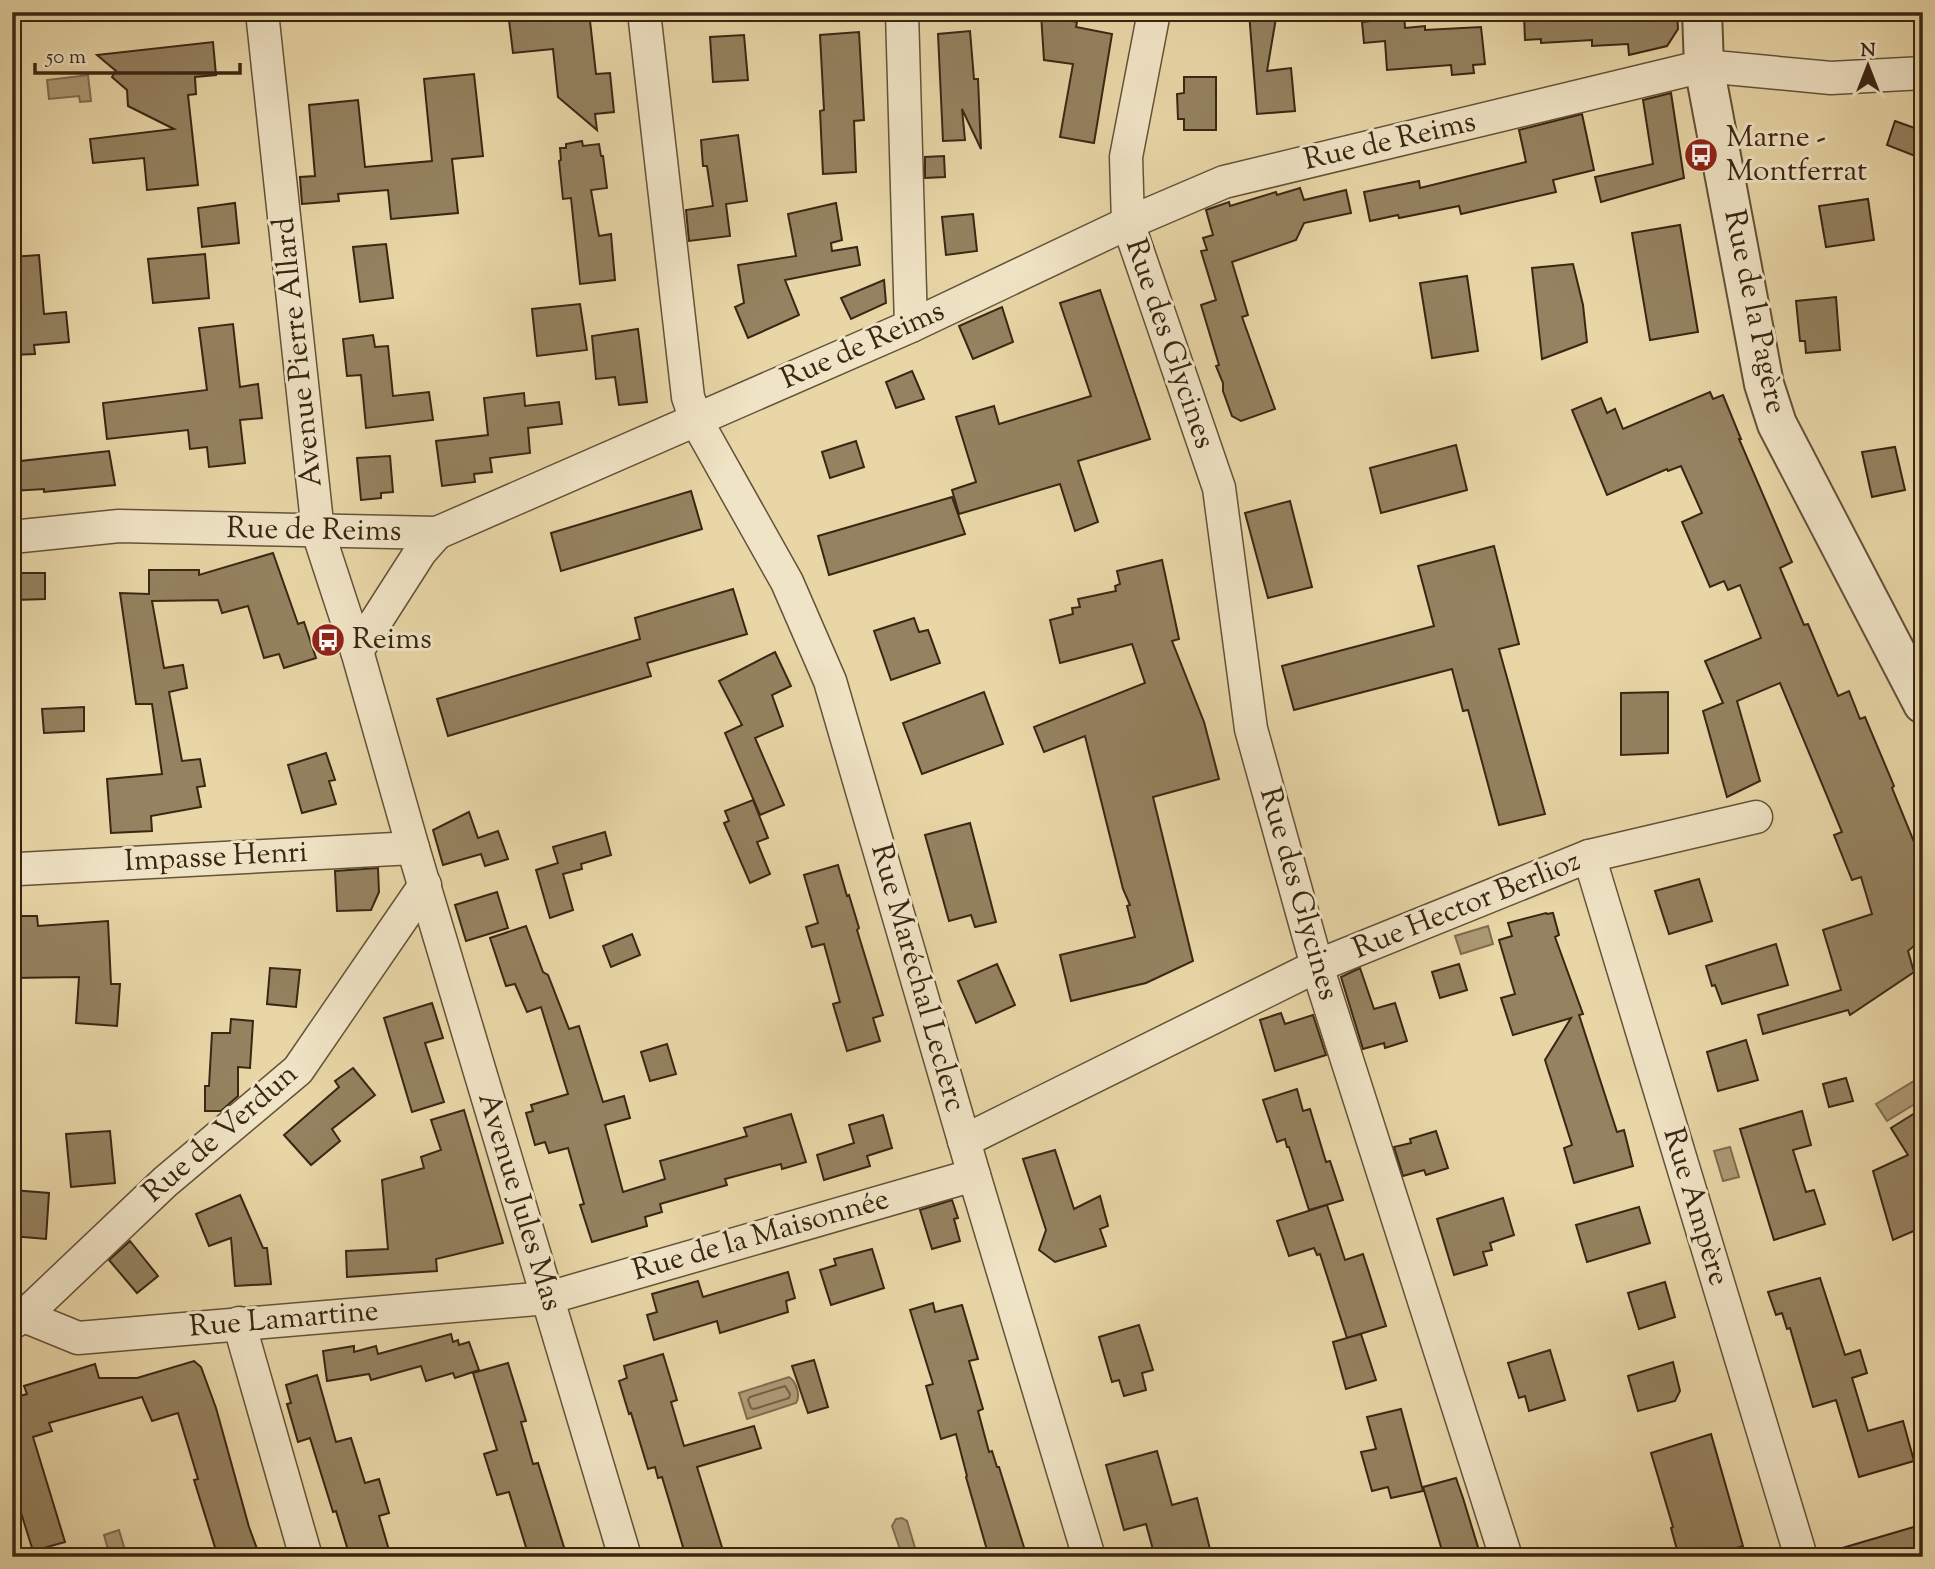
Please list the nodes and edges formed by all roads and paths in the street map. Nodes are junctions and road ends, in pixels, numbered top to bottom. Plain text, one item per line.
1 (262, 12) edge
2 (644, 12) edge
3 (902, 12) edge
4 (1154, 12) edge
5 (1702, 12) edge
6 (1704, 66) junction
7 (1923, 73) edge
8 (1128, 223) junction
9 (911, 326) junction
10 (696, 420) junction
11 (318, 532) junction
12 (437, 533) junction
13 (12, 537) edge
14 (357, 651) junction
15 (1923, 705) edge
16 (1756, 817) dead end
17 (413, 848) junction
18 (1589, 856) junction
19 (19, 869) dead end
20 (425, 885) junction
21 (1317, 966) junction
22 (964, 1141) junction
23 (974, 1175) junction
24 (548, 1298) junction
25 (18, 1320) edge
26 (239, 1323) junction
27 (306, 1557) edge
28 (625, 1557) edge
29 (1089, 1557) edge
30 (1506, 1557) edge
31 (1801, 1557) edge

1 - 11 street, Avenue Pierre Allard
2 - 10 street, Rue Maréchal Leclerc
3 - 9 street
4 - 8 street, Rue des Glycines
5 - 6 street, Rue de la Pagère
6 - 7 street, Rue de Reims
6 - 8 street, Rue de Reims
6 - 15 street, Rue de la Pagère
8 - 9 street, Rue de Reims
8 - 21 street, Rue des Glycines
9 - 10 street, Rue de Reims
10 - 12 street, Rue de Reims
10 - 22 street, Rue Maréchal Leclerc
11 - 12 street, Rue de Reims
11 - 13 street, Rue de Reims
11 - 14 street, Avenue Pierre Allard
12 - 14 street
14 - 17 street, Avenue Pierre Allard
16 - 18 street, Rue Hector Berlioz
17 - 19 street, Impasse Henri
17 - 20 street, Avenue Jules Mas
18 - 21 street, Rue Hector Berlioz
18 - 31 street, Rue Ampère
20 - 24 street, Avenue Jules Mas
20 - 25 street, Rue de Verdun
21 - 22 street, Rue Hector Berlioz
21 - 30 street, Rue des Glycines
22 - 23 street, Rue Maréchal Leclerc
23 - 24 street, Rue de la Maisonnée
23 - 29 street, Rue Maréchal Leclerc
24 - 26 street, Rue Lamartine
24 - 28 street, Avenue Jules Mas
25 - 26 street, Rue Lamartine
26 - 27 street

